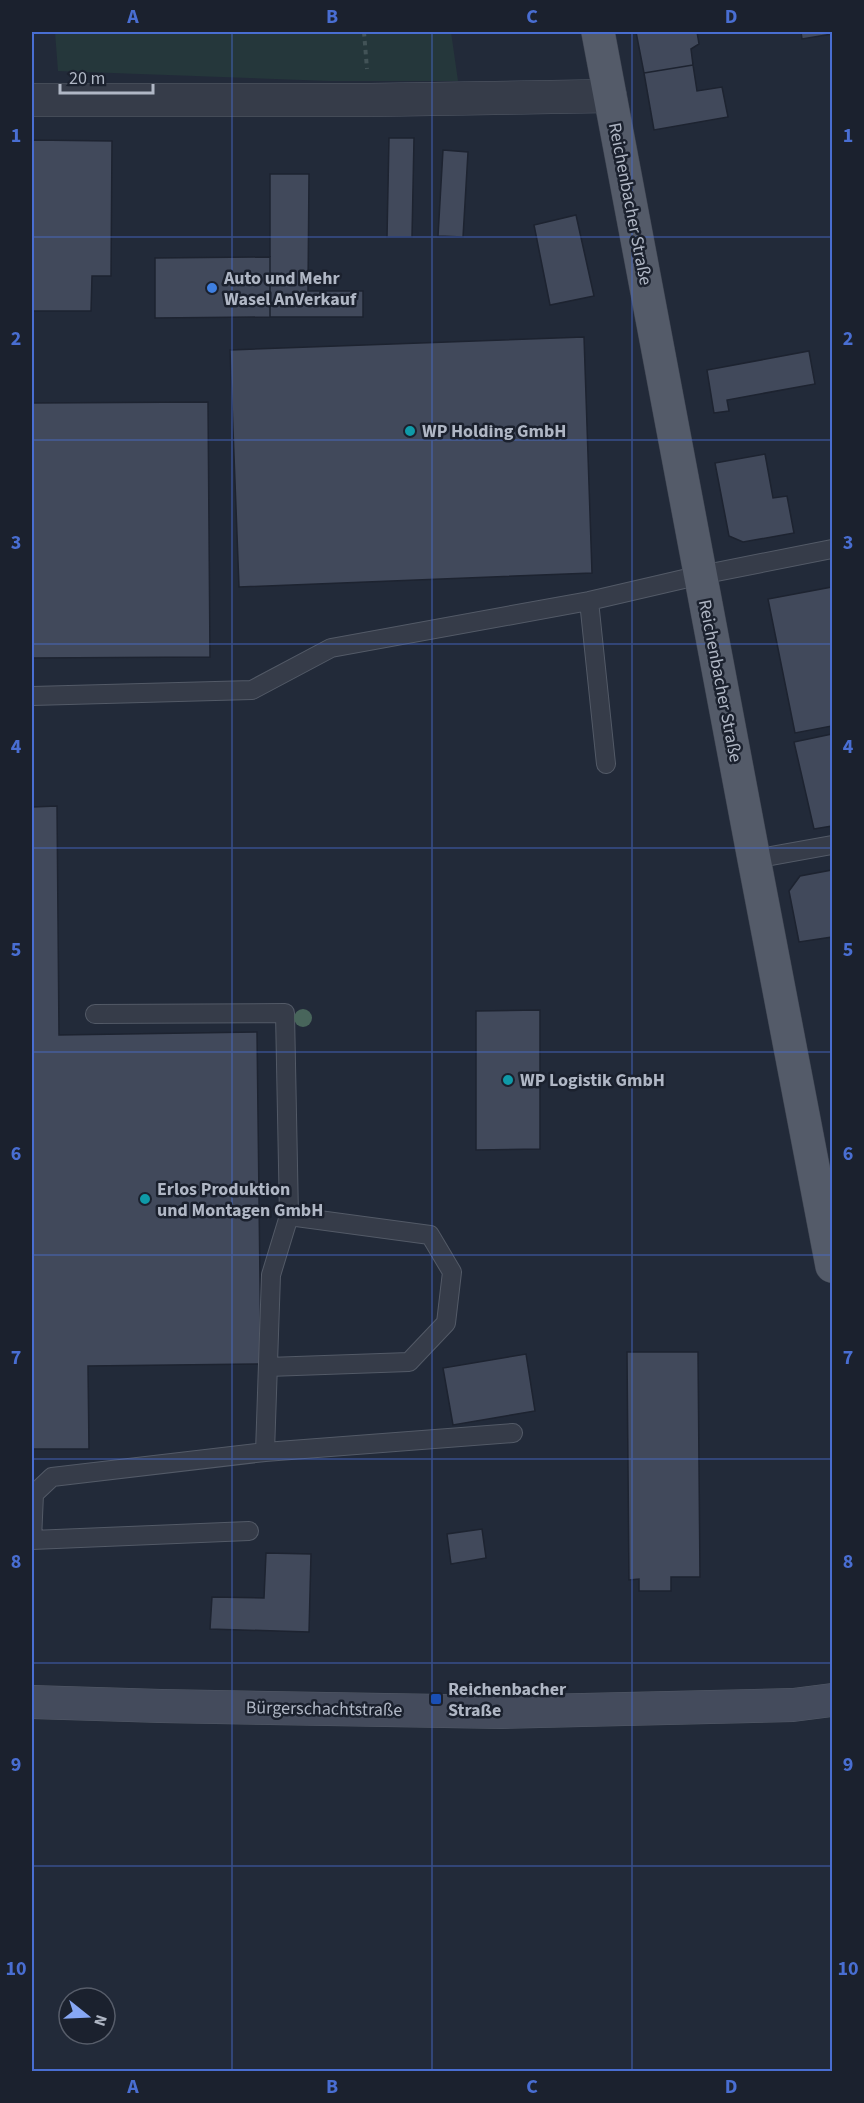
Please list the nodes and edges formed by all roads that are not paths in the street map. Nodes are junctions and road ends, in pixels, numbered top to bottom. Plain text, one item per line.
1 (598, 32) edge
2 (610, 96) junction
3 (32, 100) edge
4 (832, 549) edge
5 (700, 575) junction
6 (589, 601) junction
7 (32, 696) edge
8 (606, 764) dead end
9 (832, 845) edge
10 (754, 859) junction
11 (95, 1014) dead end
12 (289, 1216) junction
13 (832, 1266) edge
14 (268, 1367) junction
15 (513, 1433) dead end
16 (265, 1452) junction
17 (249, 1531) dead end
18 (32, 1540) edge
19 (832, 1700) edge
20 (32, 1702) edge

1 - 2 main road, Reichenbacher Straße
2 - 3 street
2 - 5 main road, Reichenbacher Straße
4 - 5 lane
5 - 6 lane
5 - 10 main road, Reichenbacher Straße
6 - 7 lane
6 - 8 lane
9 - 10 lane
10 - 13 main road, Reichenbacher Straße
11 - 12 lane
12 - 14 lane
12 - 14 lane
14 - 16 lane
15 - 16 lane
16 - 18 lane
17 - 18 lane
19 - 20 main road, Bürgerschachtstraße

